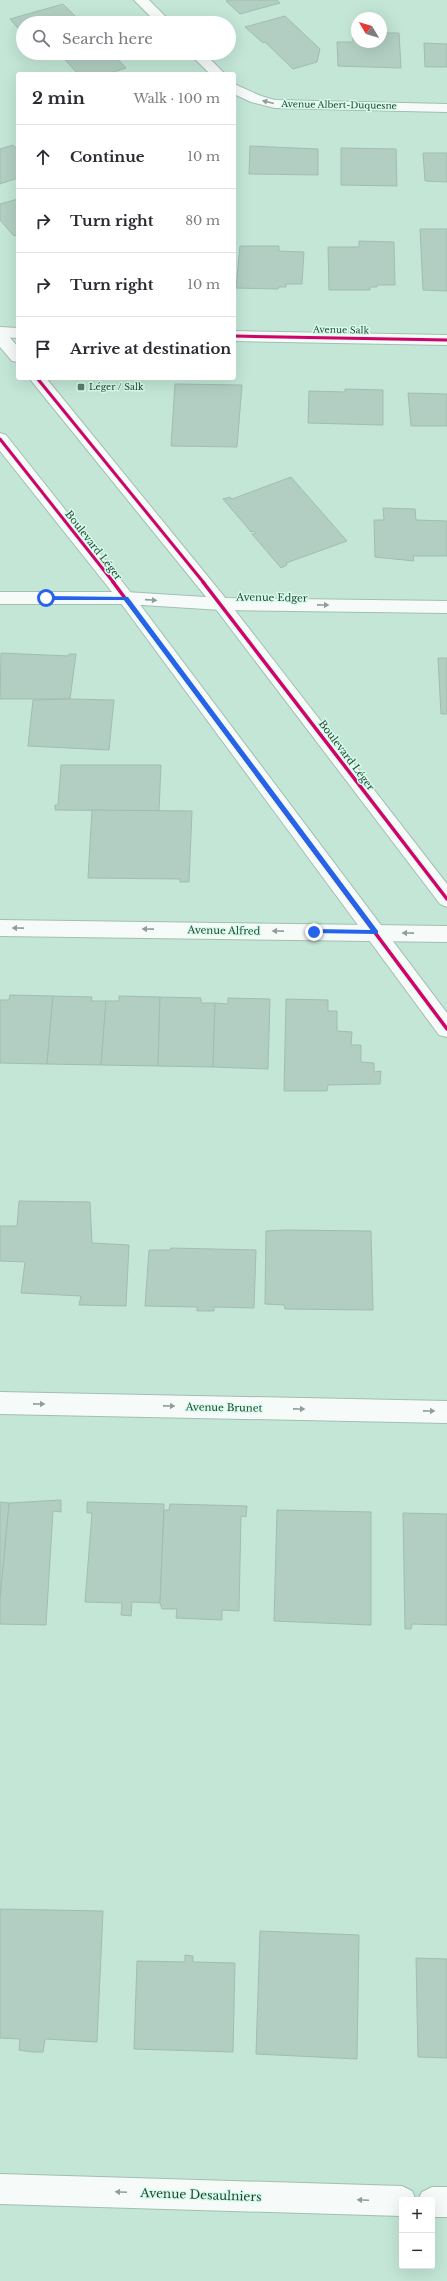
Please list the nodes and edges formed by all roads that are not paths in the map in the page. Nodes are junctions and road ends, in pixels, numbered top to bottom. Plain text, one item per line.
1 (141, 0) edge
2 (158, 16) edge
3 (203, 60) edge
4 (216, 72) edge
5 (236, 89) edge
6 (447, 108) edge
7 (0, 332) edge
8 (16, 333) edge
9 (236, 336) edge
10 (0, 337) edge
11 (447, 340) edge
12 (16, 355) edge
13 (39, 380) edge
14 (0, 439) edge
15 (0, 598) edge
16 (126, 598) junction
17 (221, 604) junction
18 (447, 607) edge
19 (447, 899) edge
20 (0, 928) edge
21 (376, 932) junction
22 (447, 934) edge
23 (447, 1029) edge
24 (0, 1403) edge
25 (447, 1412) edge
26 (0, 2189) edge
27 (399, 2201) edge
28 (435, 2202) edge
29 (447, 2202) edge

1 - 2 street
3 - 4 street
6 -> 5 street, Avenue Albert-Duquesne
7 - 8 street
9 - 11 street, Avenue Salk
10 - 12 street
13 - 17 street, Boulevard Léger
14 - 16 street, Boulevard Léger
15 - 16 street, Avenue Edger
16 -> 17 street, Avenue Edger
16 - 21 street, Boulevard Léger
17 -> 18 street, Avenue Edger
17 - 19 street, Boulevard Léger
21 -> 20 street, Avenue Alfred
22 -> 21 street, Avenue Alfred
21 - 23 street, Boulevard Léger
24 -> 25 street, Avenue Brunet
27 -> 26 street, Avenue Desaulniers
28 - 29 street

